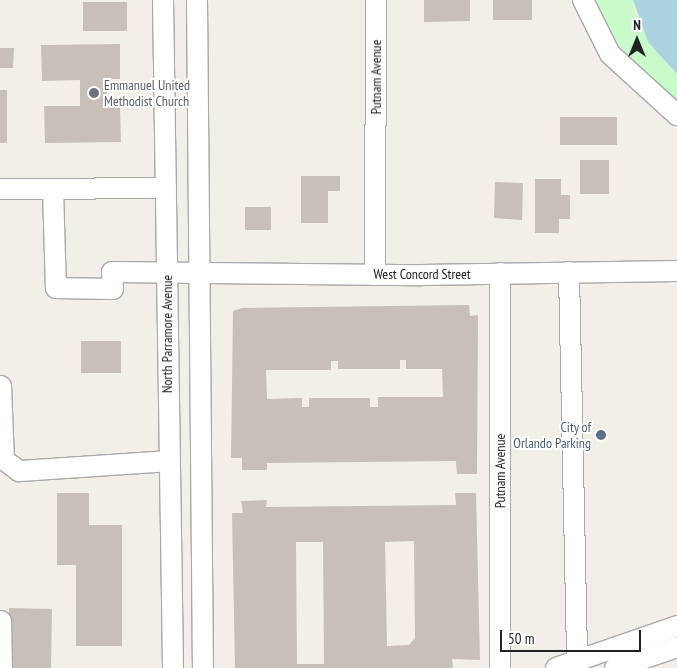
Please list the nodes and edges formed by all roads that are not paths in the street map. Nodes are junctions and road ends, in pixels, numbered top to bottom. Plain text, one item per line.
1 (163, 0) edge
2 (197, 0) edge
3 (376, 0) edge
4 (583, 0) edge
5 (677, 115) edge
6 (166, 188) junction
7 (0, 189) edge
8 (53, 189) junction
9 (677, 271) edge
10 (569, 272) junction
11 (500, 273) junction
12 (167, 275) junction
13 (200, 275) junction
14 (375, 275) junction
15 (1, 386) edge
16 (168, 461) junction
17 (1, 621) edge
18 (677, 626) edge
19 (677, 647) edge
20 (577, 665) edge
21 (2, 668) edge
22 (173, 668) edge
23 (203, 668) edge
24 (500, 668) edge
25 (556, 668) edge
26 (615, 668) edge

1 - 6 street, North Parramore Avenue
2 - 13 street
3 - 14 street, Putnam Avenue
4 - 5 street
6 - 8 street
6 - 12 street, North Parramore Avenue
7 - 8 street
8 - 12 street, West Concord Street
9 - 10 street, West Concord Street
10 - 11 street, West Concord Street
10 - 20 street
11 - 14 street, West Concord Street
11 - 24 street, Putnam Avenue
12 - 13 street, West Concord Street
12 - 16 street, North Parramore Avenue
13 - 14 street, West Concord Street
13 - 23 street
15 - 16 street
16 - 22 street, North Parramore Avenue
17 - 21 street
18 - 20 street
19 - 26 street
20 - 25 street

